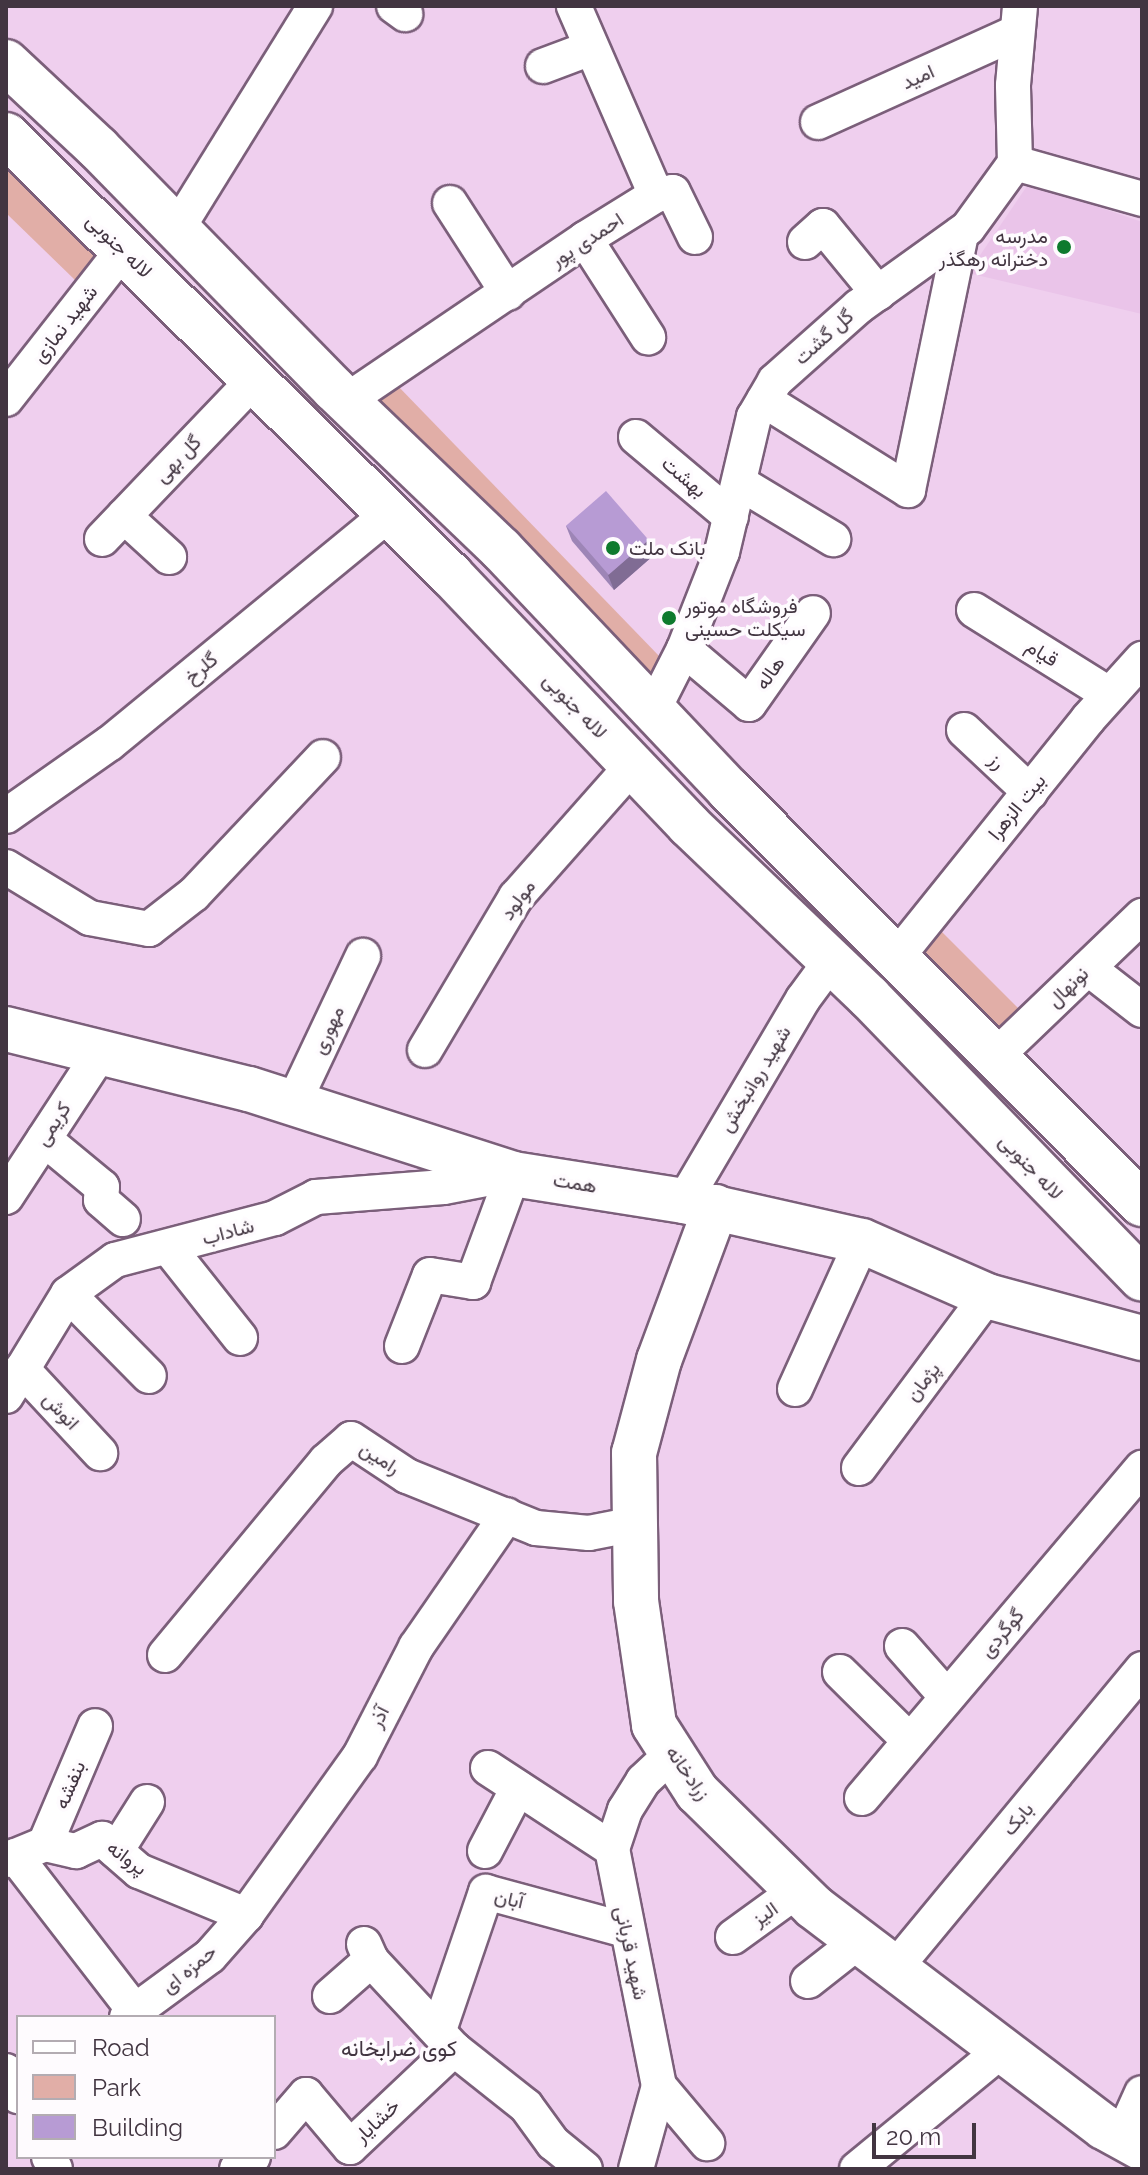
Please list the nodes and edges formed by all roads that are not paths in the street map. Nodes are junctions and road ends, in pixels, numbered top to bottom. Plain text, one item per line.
1 (315, 6) edge
2 (575, 6) edge
3 (1018, 19) edge
4 (591, 48) junction
5 (6, 62) edge
6 (543, 66) dead end
7 (818, 122) dead end
8 (6, 135) edge
9 (1015, 163) junction
10 (656, 195) junction
11 (1142, 199) edge
12 (450, 203) dead end
13 (177, 229) junction
14 (961, 233) junction
15 (695, 237) dead end
16 (585, 239) junction
17 (805, 242) dead end
18 (123, 250) junction
19 (508, 293) junction
20 (878, 293) junction
21 (648, 337) dead end
22 (255, 379) junction
23 (6, 399) edge
24 (764, 400) junction
25 (346, 401) junction
26 (636, 437) dead end
27 (740, 483) junction
28 (390, 513) junction
29 (731, 517) junction
30 (833, 539) dead end
31 (169, 557) dead end
32 (508, 557) junction
33 (451, 575) junction
34 (974, 610) dead end
35 (813, 613) dead end
36 (684, 649) junction
37 (1142, 659) edge
38 (1110, 695) junction
39 (648, 704) junction
40 (575, 705) junction
41 (964, 730) dead end
42 (323, 757) dead end
43 (632, 766) junction
44 (1030, 792) junction
45 (6, 816) edge
46 (6, 867) edge
47 (1142, 916) edge
48 (363, 956) dead end
49 (896, 958) junction
50 (831, 961) junction
51 (1088, 968) junction
52 (1142, 1010) edge
53 (6, 1029) edge
54 (425, 1050) dead end
55 (101, 1052) junction
56 (995, 1057) junction
57 (293, 1104) junction
58 (44, 1139) junction
59 (513, 1174) junction
60 (6, 1197) edge
61 (700, 1204) junction
62 (1142, 1204) edge
63 (123, 1219) dead end
64 (862, 1241) junction
65 (168, 1247) junction
66 (1142, 1279) edge
67 (68, 1294) junction
68 (987, 1296) junction
69 (240, 1338) dead end
70 (1142, 1338) edge
71 (402, 1346) dead end
72 (149, 1376) dead end
73 (14, 1382) edge
74 (795, 1389) dead end
75 (100, 1453) dead end
76 (859, 1468) dead end
77 (1142, 1468) edge
78 (507, 1515) junction
79 (635, 1524) junction
80 (902, 1646) dead end
81 (165, 1655) dead end
82 (1142, 1669) edge
83 (840, 1672) dead end
84 (947, 1697) junction
85 (95, 1726) dead end
86 (910, 1741) junction
87 (673, 1753) junction
88 (488, 1768) dead end
89 (518, 1788) junction
90 (862, 1798) dead end
91 (147, 1802) dead end
92 (612, 1849) junction
93 (116, 1851) junction
94 (485, 1851) dead end
95 (22, 1853) edge
96 (798, 1890) junction
97 (246, 1915) junction
98 (626, 1930) junction
99 (733, 1937) dead end
100 (859, 1941) junction
101 (895, 1968) junction
102 (808, 1981) dead end
103 (330, 1996) dead end
104 (131, 2014) edge
105 (447, 2040) junction
106 (1002, 2050) junction
107 (659, 2086) junction
108 (1142, 2093) edge
109 (276, 2130) edge
110 (1132, 2142) edge
111 (707, 2143) dead end
112 (585, 2169) edge
113 (636, 2169) edge
114 (857, 2169) edge

1 - 13 street
2 - 4 street
3 - 7 street, امید
3 - 9 street
4 - 6 street
4 - 10 street
5 - 13 main road
8 - 18 main road, لاله جنوبی
9 - 11 street
9 - 14 street, گل گشت
10 - 15 street
10 - 16 street, احمدی پور
12 - 19 street
13 - 25 main road
14 - 20 street, گل گشت
14 - 24 street
16 - 19 street, احمدی پور
16 - 21 street
17 - 20 street
18 - 22 main road, لاله جنوبی
18 - 23 street, شهید نمازی
19 - 25 street, احمدی پور
20 - 24 street, گل گشت
22 - 28 main road, لاله جنوبی
22 - 31 street, گل بهی
24 - 27 street, گل گشت
25 - 32 main road
26 - 29 street, بهشت
27 - 29 street, گل گشت
27 - 30 street
28 - 33 main road, لاله جنوبی
28 - 45 street, گلرخ
29 - 36 street, گل گشت
32 - 33 main road
32 - 39 main road
33 - 40 main road, لاله جنوبی
34 - 38 street, قیام
35 - 36 street, هاله
36 - 39 street, گل گشت
37 - 38 street, بیت الزهرا
38 - 44 street, بیت الزهرا
39 - 40 main road
39 - 49 main road
40 - 43 main road, لاله جنوبی
41 - 44 street, رز
42 - 46 street
43 - 50 main road, لاله جنوبی
43 - 54 street, مولود
44 - 49 street, بیت الزهرا
47 - 51 street, نونهال
48 - 57 street, مهوری
49 - 56 main road
50 - 61 street, شهید روانبخش
50 - 66 main road, لاله جنوبی
51 - 52 street
51 - 56 street, نونهال
53 - 55 main road, همت
55 - 57 main road, همت
55 - 58 street, کریمی
56 - 62 main road
57 - 59 main road, همت
58 - 60 street, کریمی
58 - 63 street
59 - 61 main road, همت
59 - 65 street, شاداب
59 - 71 street
61 - 64 main road, همت
61 - 79 main road, زرادخانه
64 - 68 main road, همت
64 - 74 street
65 - 67 street, شاداب
65 - 69 street
67 - 72 street
67 - 73 street, شاداب
68 - 70 main road, همت
68 - 76 street, پژمان
73 - 75 street, انوش
77 - 84 street, گوگردی
78 - 79 street, رامین
78 - 81 street, رامین
78 - 97 street, آذر
79 - 87 main road, زرادخانه
80 - 84 street
82 - 101 street, بابک
83 - 86 street
84 - 86 street, گوگردی
85 - 95 street, بنفشه
86 - 90 street, گوگردی
87 - 92 street, شهید قربانی
87 - 96 main road, زرادخانه
88 - 89 street
89 - 92 street
89 - 94 street
91 - 93 street
92 - 98 street, شهید قربانی
93 - 95 street, پروانه
93 - 97 street, پروانه
95 - 104 street
96 - 99 street, الیز
96 - 100 main road, زرادخانه
97 - 104 street, حمزه ای
98 - 105 street, آبان
98 - 107 street, شهید قربانی
100 - 101 main road, زرادخانه
100 - 102 street
101 - 106 main road, زرادخانه
103 - 105 street
105 - 109 street, خشایار
105 - 112 street
106 - 110 main road, زرادخانه
106 - 114 street
107 - 111 street
107 - 113 street, شهید قربانی
108 - 110 street

